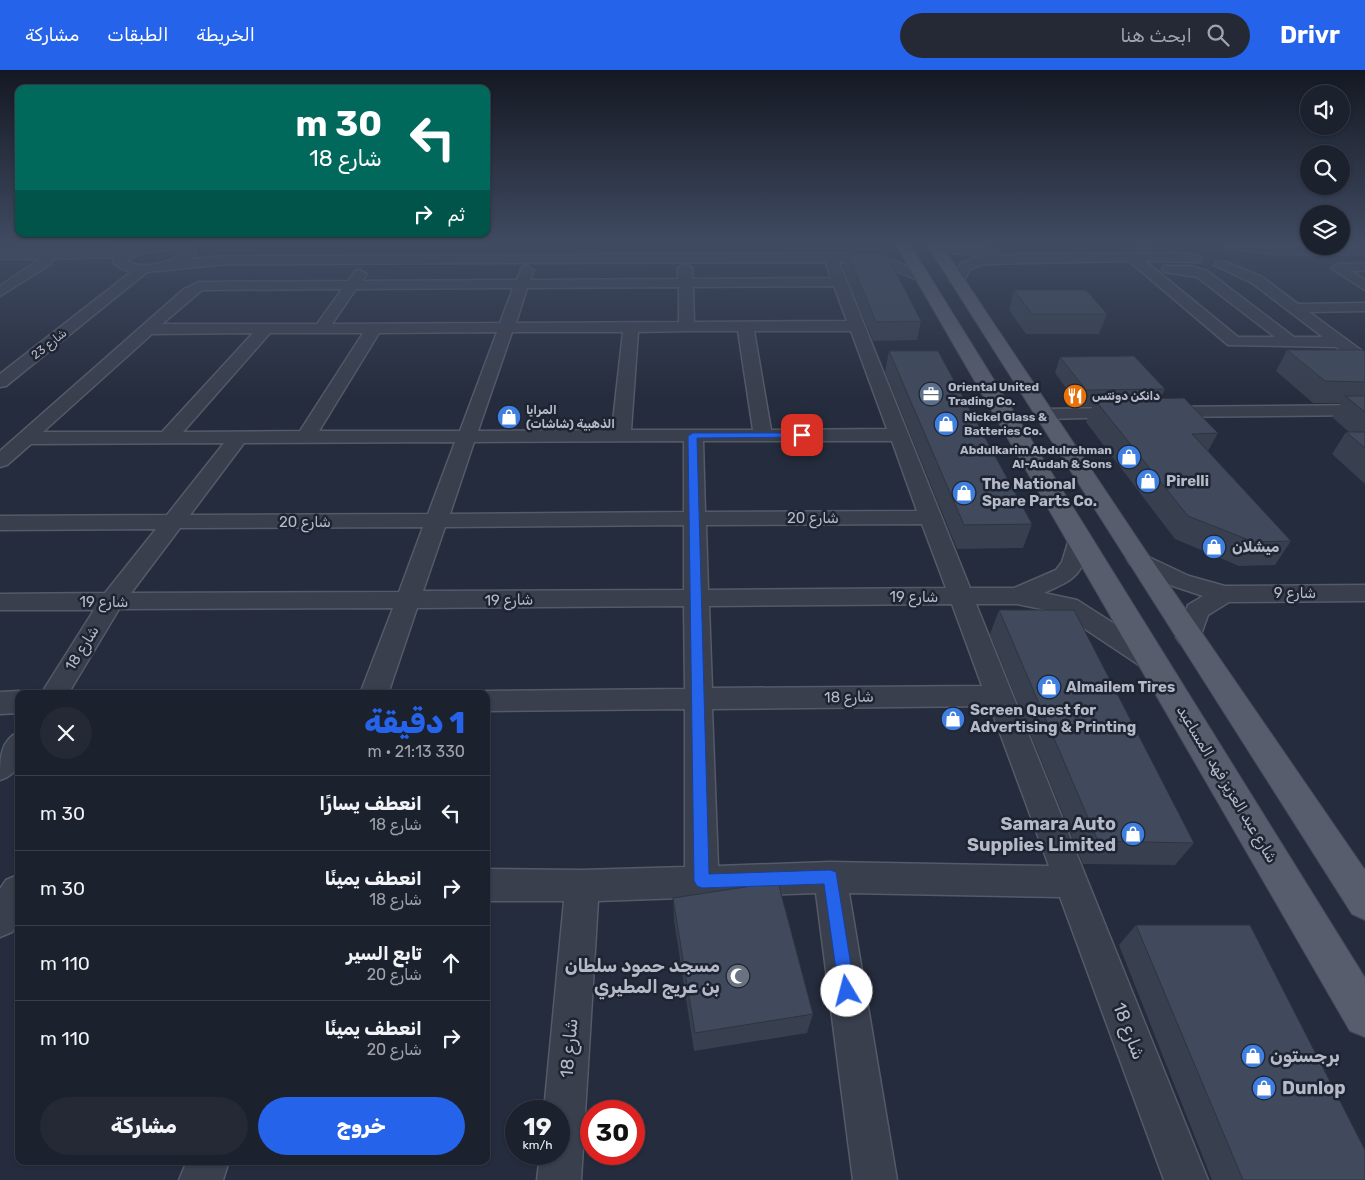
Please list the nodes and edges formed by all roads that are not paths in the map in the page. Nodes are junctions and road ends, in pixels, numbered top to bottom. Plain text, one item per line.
1 (110, 295) edge
2 (188, 295) edge
3 (346, 295) edge
4 (518, 295) edge
5 (686, 295) edge
6 (845, 295) edge
7 (933, 295) edge
8 (966, 295) edge
9 (1176, 295) edge
10 (1229, 295) edge
11 (1278, 295) edge
12 (1365, 307) edge
13 (1295, 308) junction
14 (1365, 317) edge
15 (1308, 318) junction
16 (745, 326) junction
17 (857, 326) junction
18 (631, 327) junction
19 (687, 327) junction
20 (321, 328) junction
21 (373, 328) junction
22 (506, 328) junction
23 (147, 329) junction
24 (265, 329) junction
25 (1340, 342) junction
26 (1292, 343) junction
27 (1365, 360) edge
28 (0, 382) edge
29 (1365, 410) edge
30 (1043, 414) junction
31 (763, 435) junction
32 (899, 435) junction
33 (621, 436) junction
34 (693, 436) junction
35 (168, 437) junction
36 (239, 437) junction
37 (306, 437) junction
38 (467, 437) junction
39 (26, 438) junction
40 (0, 461) edge
41 (931, 517) junction
42 (694, 519) junction
43 (173, 522) junction
44 (436, 522) junction
45 (0, 523) edge
46 (1079, 538) junction
47 (1138, 559) junction
48 (1365, 593) edge
49 (1224, 594) junction
50 (961, 596) junction
51 (1017, 596) junction
52 (696, 598) junction
53 (407, 601) junction
54 (0, 602) edge
55 (111, 602) junction
56 (1189, 637) junction
57 (1154, 662) junction
58 (56, 690) edge
59 (375, 690) edge
60 (999, 696) junction
61 (698, 698) junction
62 (15, 702) edge
63 (490, 702) edge
64 (0, 703) edge
65 (15, 748) edge
66 (0, 768) edge
67 (830, 877) junction
68 (702, 881) junction
69 (1071, 882) junction
70 (490, 886) edge
71 (582, 886) junction
72 (12, 890) edge
73 (1365, 902) edge
74 (0, 920) edge
75 (1365, 1016) edge
76 (207, 1165) edge
77 (201, 1180) edge
78 (559, 1180) edge
79 (875, 1180) edge
80 (1186, 1180) edge

1 - 28 street, شارع 23
2 - 23 street
3 - 20 street
4 - 22 street
5 - 19 street
6 - 17 street
7 - 46 main road, شارع عبد العزيز فهد المساعيد
8 - 30 main road
9 - 26 street
10 - 26 street
11 - 13 street
12 - 13 street
13 - 15 street
14 - 15 street
15 - 25 street
16 - 17 street
16 - 19 street
16 - 31 street
17 - 32 street
18 - 19 street
18 - 22 street
18 - 33 street
20 - 21 street
20 - 24 street
21 - 22 street
21 - 37 street
22 - 38 street
23 - 24 street
23 - 39 street
24 - 35 street
25 - 26 street
25 - 27 street
29 - 30 street
30 - 47 main road
31 - 32 street
31 - 34 street
32 - 41 street
33 - 34 street
33 - 38 street
34 - 42 street
35 - 36 street
35 - 39 street
36 - 37 street
36 - 43 street
37 - 38 street
38 - 44 street
39 - 40 street
41 - 42 street, شارع 20
41 - 50 street
42 - 44 street, شارع 20
42 - 52 street
43 - 44 street, شارع 20
43 - 45 street, شارع 20
43 - 55 street
44 - 53 street
46 - 51 street, شارع 19
46 - 57 main road, شارع عبد العزيز فهد المساعيد
47 - 49 street, شارع 9
47 - 56 main road
48 - 49 street, شارع 9
49 - 56 street
50 - 51 street, شارع 19
50 - 52 street, شارع 19
50 - 60 street, شارع 18
51 - 57 street, شارع 19
52 - 53 street, شارع 19
52 - 61 street
53 - 55 street, شارع 19
53 - 59 street
54 - 55 street, شارع 19
55 - 58 street, شارع 18
56 - 73 main road
57 - 75 main road, شارع عبد العزيز فهد المساعيد
60 - 61 street, شارع 18
60 - 69 street, شارع 18
61 - 63 street, شارع 18
61 - 68 street
62 - 64 street
65 - 66 street
67 - 68 street
67 - 69 street
67 - 79 street
68 - 71 street
69 - 80 street, شارع 18
70 - 71 street
71 - 78 street, شارع 18
72 - 74 street
76 - 77 street

